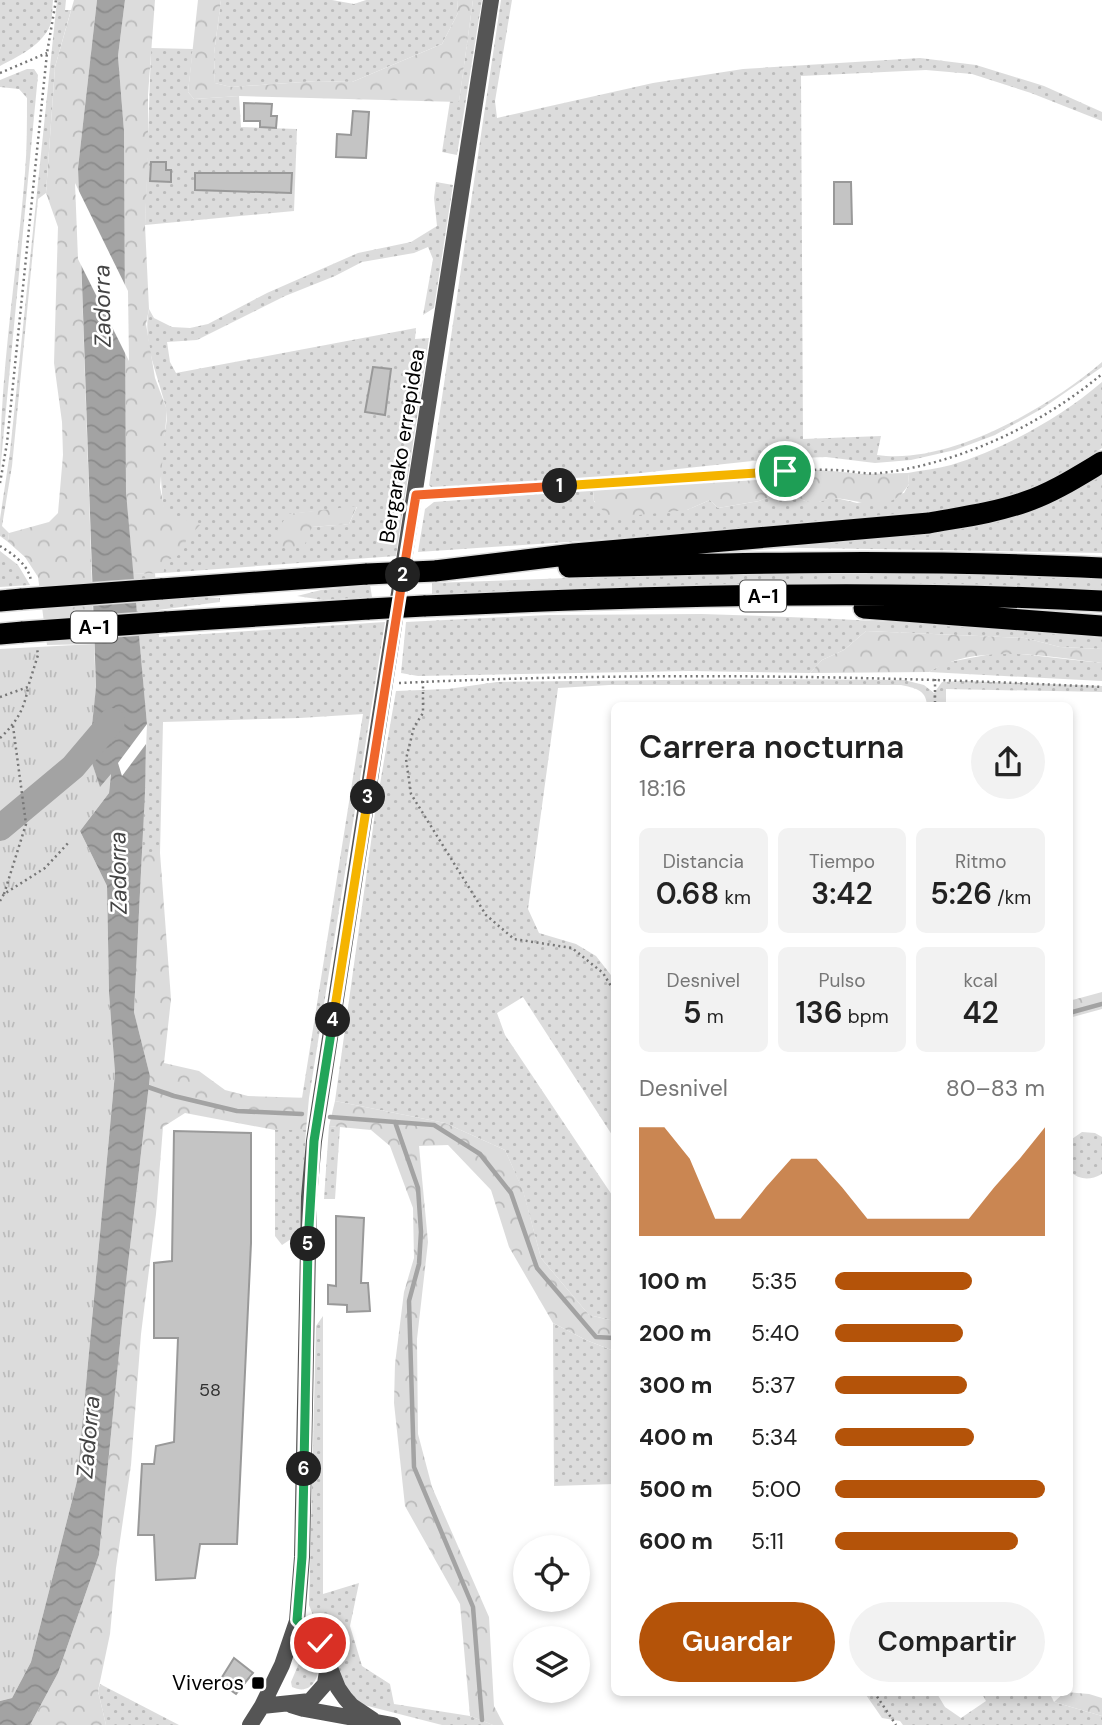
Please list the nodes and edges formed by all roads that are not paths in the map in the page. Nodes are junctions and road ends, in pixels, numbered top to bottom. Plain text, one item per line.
1 (491, 0) edge
2 (1102, 462) edge
3 (1102, 568) edge
4 (435, 571) junction
5 (712, 596) junction
6 (0, 601) edge
7 (1102, 601) edge
8 (1102, 626) edge
9 (0, 634) edge
10 (297, 1620) junction
11 (329, 1662) junction
12 (291, 1705) junction
13 (262, 1706) junction
14 (373, 1720) junction
15 (250, 1725) edge
16 (393, 1725) edge

1 - 10 street, Bergarako errepidea
2 - 4 highway
3 - 4 highway, A-1
4 - 6 highway, A-1, bridge
5 - 7 highway, A-1
5 - 8 highway
5 - 9 highway, A-1, bridge
10 - 11 street
10 - 13 street, Bergarako errepidea
11 - 12 street
11 - 14 street
12 - 13 street
12 - 14 street
13 - 15 street, Bergarako errepidea
14 - 16 street

